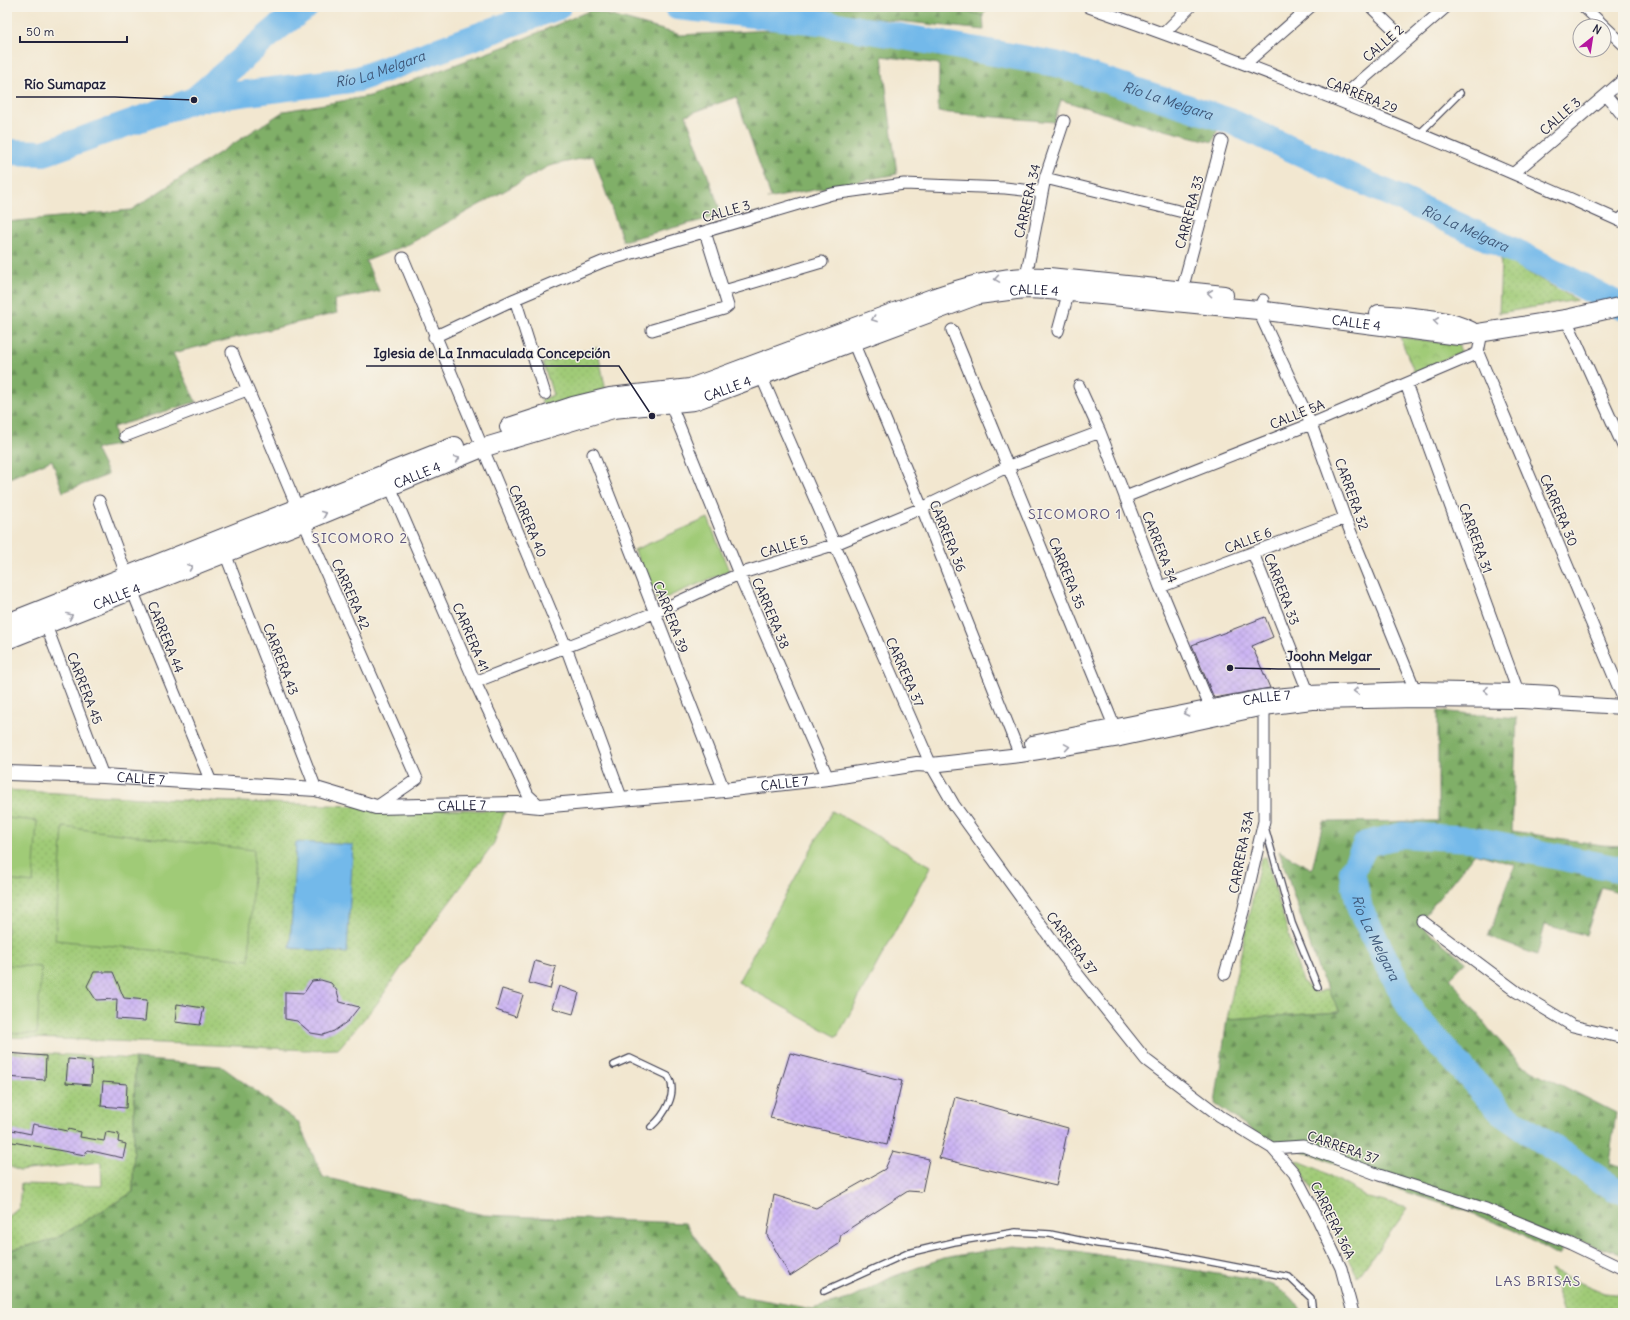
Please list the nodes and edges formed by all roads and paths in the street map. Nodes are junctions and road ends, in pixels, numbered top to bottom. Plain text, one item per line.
1 (1089, 7) edge
2 (1190, 7) edge
3 (1310, 7) edge
4 (1371, 7) edge
5 (1446, 7) edge
6 (1584, 7) edge
7 (1164, 33) junction
8 (1406, 41) junction
9 (1623, 44) edge
10 (1245, 64) junction
11 (1623, 80) edge
12 (1460, 93) dead end
13 (1606, 95) junction
14 (1339, 100) junction
15 (1623, 116) edge
16 (1064, 121) dead end
17 (1418, 134) junction
18 (1222, 141) dead end
19 (1514, 173) junction
20 (1045, 178) junction
21 (1042, 192) junction
22 (1203, 217) junction
23 (1621, 219) edge
24 (705, 232) junction
25 (403, 258) dead end
26 (822, 262) dead end
27 (1025, 282) junction
28 (1070, 285) junction
29 (1182, 290) junction
30 (724, 291) junction
31 (515, 299) junction
32 (1260, 305) junction
33 (1623, 306) edge
34 (1566, 319) junction
35 (652, 330) dead end
36 (952, 330) dead end
37 (1058, 331) dead end
38 (1478, 332) junction
39 (850, 335) junction
40 (434, 337) junction
41 (232, 352) dead end
42 (1478, 353) junction
43 (759, 370) junction
44 (1406, 384) junction
45 (1079, 386) dead end
46 (247, 390) junction
47 (545, 394) dead end
48 (668, 397) junction
49 (1311, 424) junction
50 (1100, 432) junction
51 (125, 436) dead end
52 (479, 443) junction
53 (1623, 446) edge
54 (593, 454) dead end
55 (1008, 466) junction
56 (387, 480) junction
57 (1125, 497) junction
58 (99, 501) dead end
59 (922, 508) junction
60 (301, 515) junction
61 (1345, 518) junction
62 (834, 545) junction
63 (223, 546) junction
64 (1253, 553) junction
65 (739, 574) junction
66 (129, 583) junction
67 (1160, 587) junction
68 (654, 613) junction
69 (43, 618) junction
70 (7, 623) edge
71 (7, 640) edge
72 (566, 647) junction
73 (475, 682) junction
74 (1416, 694) junction
75 (1519, 696) junction
76 (1310, 697) junction
77 (1623, 698) edge
78 (1623, 707) edge
79 (1264, 708) junction
80 (1213, 713) junction
81 (1117, 733) junction
82 (1019, 750) junction
83 (925, 762) junction
84 (7, 773) edge
85 (103, 776) junction
86 (828, 778) junction
87 (211, 782) junction
88 (316, 788) junction
89 (724, 790) junction
90 (621, 797) junction
91 (540, 806) junction
92 (376, 807) junction
93 (1264, 821) junction
94 (1422, 921) dead end
95 (1225, 974) dead end
96 (1318, 987) dead end
97 (1623, 1038) edge
98 (614, 1065) dead end
99 (651, 1126) dead end
100 (1272, 1148) junction
101 (1623, 1269) edge
102 (824, 1291) dead end
103 (1313, 1313) edge
104 (1354, 1313) edge

1 - 7 street, CARRERA 29
2 - 7 street
3 - 10 street
4 - 8 street
5 - 8 street, CALLE 2
6 - 9 street
7 - 10 street, CARRERA 29
8 - 14 street, CALLE 2
10 - 14 street, CARRERA 29
11 - 13 street, CALLE 3
12 - 17 lane
13 - 15 street
13 - 19 street, CALLE 3
14 - 17 street, CARRERA 29
16 - 20 street, CARRERA 34
17 - 19 street, CARRERA 29
18 - 22 street, CARRERA 33
19 - 23 street, CARRERA 29
20 - 21 street, CARRERA 34
20 - 22 street
21 - 24 street, CALLE 3
21 - 27 street, CARRERA 34
22 - 29 street, CARRERA 33
24 - 30 street
24 - 31 street, CALLE 3
25 - 40 street, CARRERA 40
26 - 30 street
27 - 28 main road, CALLE 4
27 - 39 main road, CALLE 4
28 - 29 main road, CALLE 4
28 - 32 main road, CALLE 4
28 - 37 street
32 -> 29 main road, CALLE 4
30 - 35 street
31 - 40 street, CALLE 3
31 - 47 street
32 - 38 main road, CALLE 4
32 - 49 street, CARRERA 32
33 - 34 main road, CALLE 4
34 - 38 main road, CALLE 4
34 - 53 street
36 - 55 street, CARRERA 35
38 - 42 street
39 - 43 main road, CALLE 4
39 - 59 street, CARRERA 36
40 - 52 street, CARRERA 40
41 - 46 street, CARRERA 42
42 - 44 street, CALLE 5A
42 - 77 street, CARRERA 30
43 - 48 main road, CALLE 4
43 - 62 street, CARRERA 37
44 - 49 street, CALLE 5A
44 - 75 street, CARRERA 31
45 - 50 street, CARRERA 34
46 - 51 street
46 - 60 street, CARRERA 42
48 - 52 main road, CALLE 4
48 - 65 street, CARRERA 38
49 - 57 street, CALLE 5A
49 - 61 street, CARRERA 32
50 - 55 street, CALLE 5
50 - 57 street, CARRERA 34
52 - 56 main road, CALLE 4
52 - 72 street, CARRERA 40
54 - 68 street, CARRERA 39
55 - 59 street, CALLE 5
55 - 81 street, CARRERA 35
56 - 60 main road, CALLE 4
56 - 73 street, CARRERA 41
57 - 67 street, CARRERA 34
58 - 66 street, CARRERA 44
59 - 62 street, CALLE 5
59 - 82 street, CARRERA 36
60 - 63 main road, CALLE 4
60 - 92 street, CARRERA 42
61 - 64 street, CALLE 6
61 - 74 street, CARRERA 32
62 - 65 street, CALLE 5
62 - 83 street, CARRERA 37
63 - 66 main road, CALLE 4
63 - 88 street, CARRERA 43
64 - 67 street, CALLE 6
64 - 76 street, CARRERA 33
65 - 68 street, CALLE 5
65 - 86 street, CARRERA 38
66 - 69 main road, CALLE 4
66 - 87 street, CARRERA 44
67 - 80 street, CARRERA 34
68 - 72 street, CALLE 5
68 - 89 street, CARRERA 39
69 - 70 main road, CALLE 4
69 - 71 main road, CALLE 4
69 - 85 street, CARRERA 45
72 - 73 street, CALLE 5
72 - 90 street, CARRERA 40
73 - 91 street, CARRERA 41
74 - 75 street, CALLE 7
74 - 76 street, CALLE 7
75 - 77 street, CALLE 7
75 - 78 street, CALLE 7
76 - 79 street, CALLE 7
76 - 80 street, CALLE 7
79 - 80 street, CALLE 7
79 - 93 street, CARRERA 33A
80 - 81 street, CALLE 7
81 - 82 street, CALLE 7
82 - 83 street, CALLE 7
83 - 86 street, CALLE 7
83 - 100 street, CARRERA 37
84 - 85 street, CALLE 7
85 - 87 street, CALLE 7
86 - 89 street, CALLE 7
87 - 88 street, CALLE 7
88 - 92 street, CALLE 7
89 - 90 street, CALLE 7
90 - 91 street, CALLE 7
91 - 92 street, CALLE 7
93 - 95 street, CARRERA 33A
93 - 96 lane
94 - 97 street
98 - 99 lane
100 - 101 street, CARRERA 37
100 - 104 street, CARRERA 36A
102 - 103 lane

